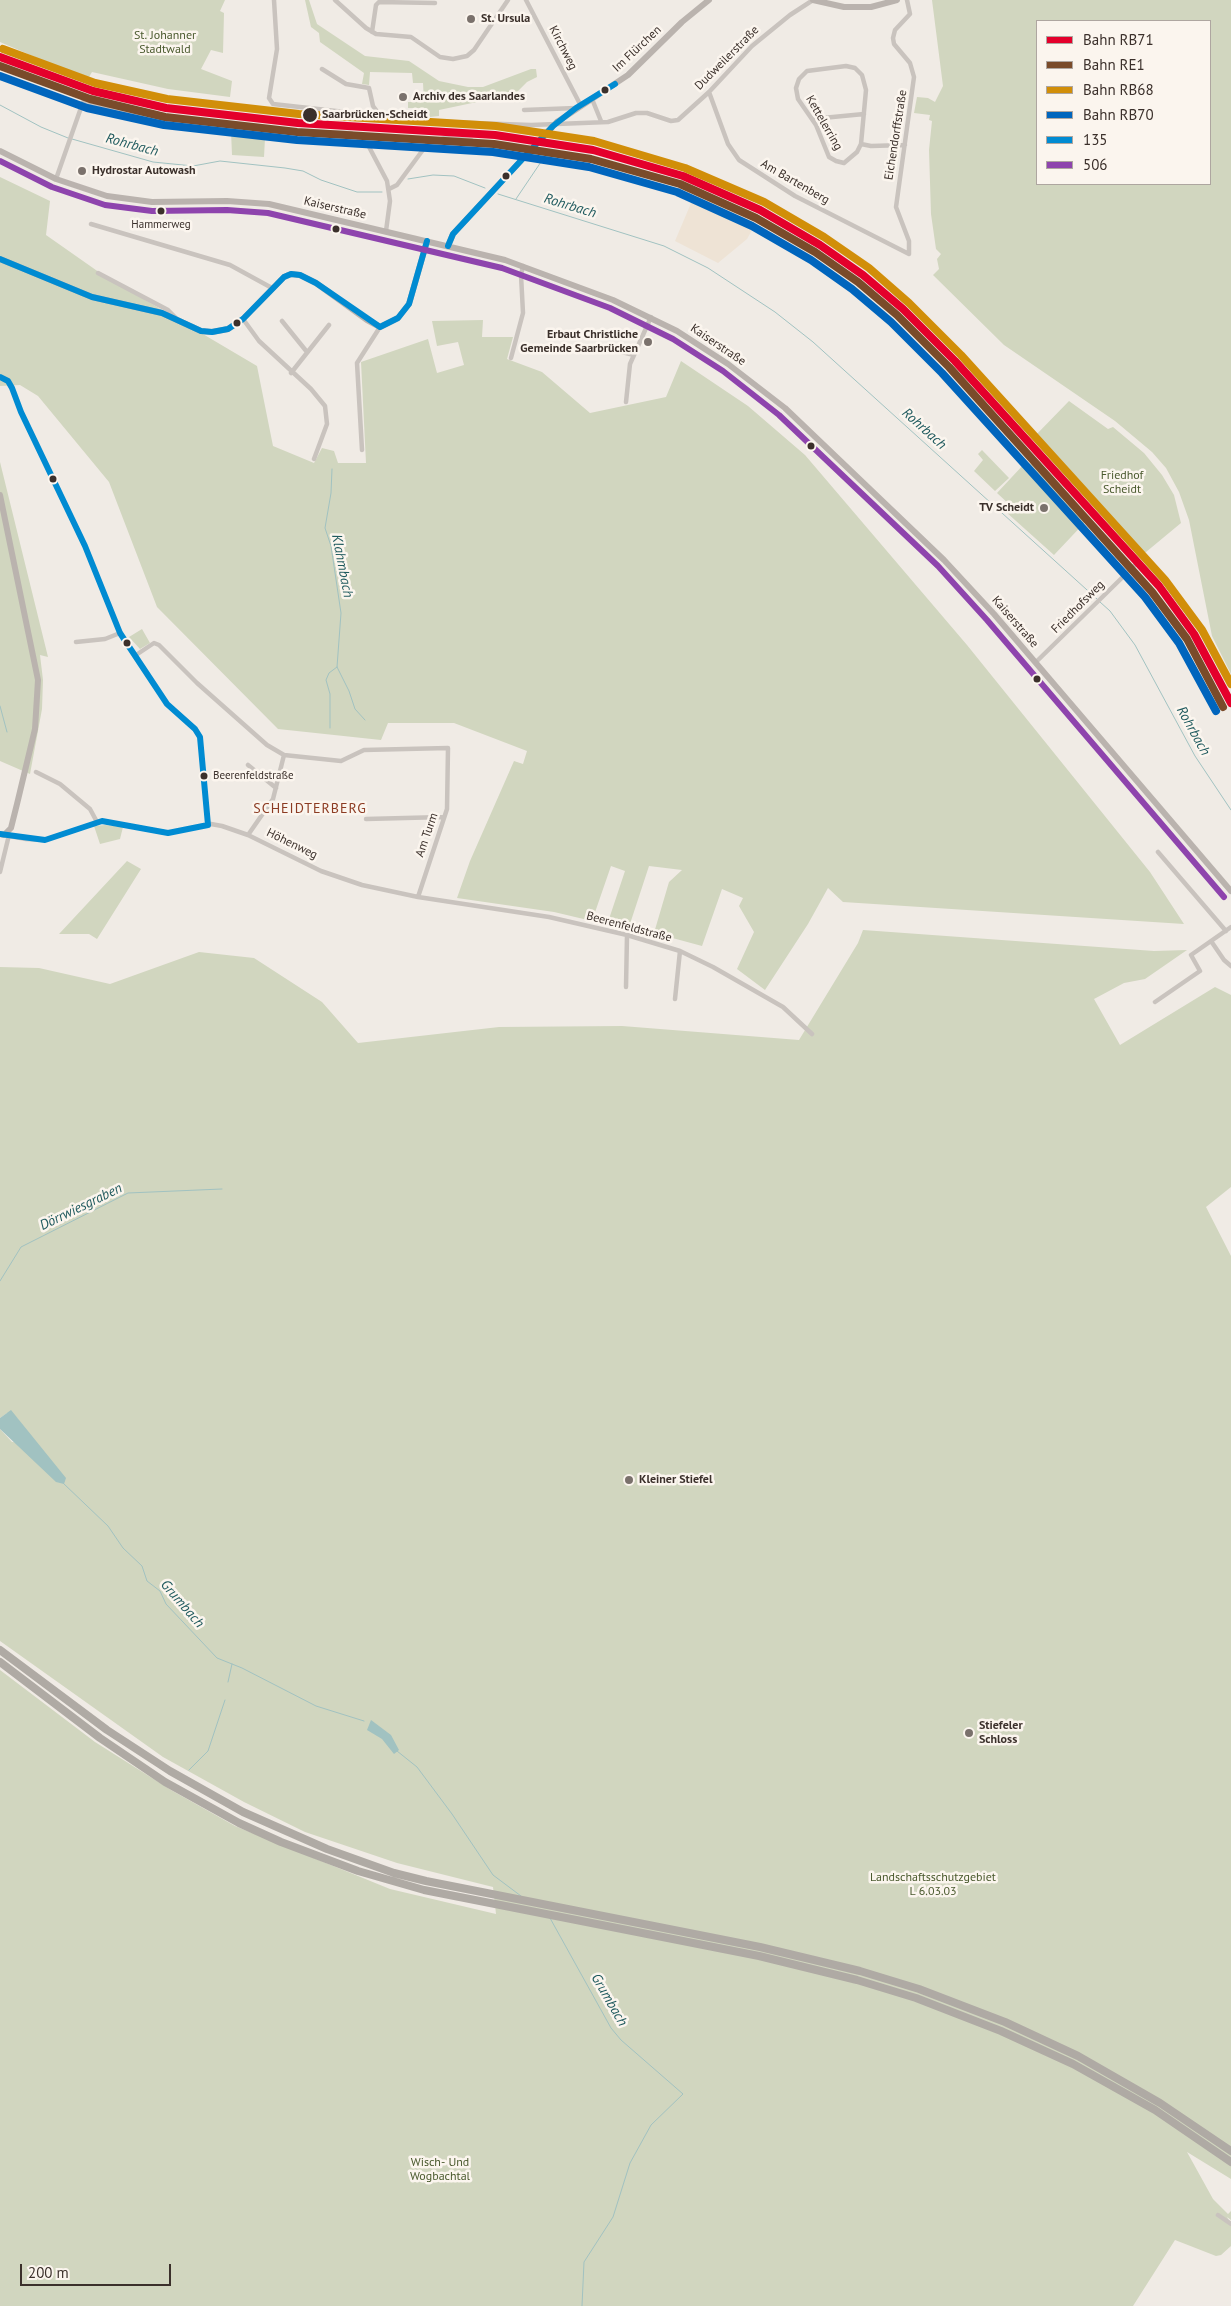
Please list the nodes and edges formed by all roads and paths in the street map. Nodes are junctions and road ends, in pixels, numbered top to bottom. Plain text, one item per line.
1 (274, 0) edge
2 (335, 0) edge
3 (508, 0) edge
4 (526, 0) edge
5 (709, 0) edge
6 (813, 0) edge
7 (897, 0) edge
8 (907, 0) edge
9 (435, 3) dead end
10 (372, 32) junction
11 (322, 69) dead end
12 (709, 92) junction
13 (592, 99) junction
14 (578, 107) junction
15 (554, 109) junction
16 (524, 110) dead end
17 (864, 114) junction
18 (382, 118) junction
19 (812, 119) junction
20 (559, 121) junction
21 (601, 121) junction
22 (470, 140) dead end
23 (862, 144) junction
24 (905, 145) junction
25 (0, 151) edge
26 (56, 179) junction
27 (389, 189) junction
28 (91, 224) dead end
29 (386, 231) junction
30 (427, 241) junction
31 (448, 246) junction
32 (909, 254) joint
33 (0, 259) edge
34 (523, 266) junction
35 (98, 273) dead end
36 (272, 288) junction
37 (651, 317) junction
38 (243, 319) junction
39 (179, 321) junction
40 (282, 321) dead end
41 (329, 325) dead end
42 (380, 327) junction
43 (602, 347) dead end
44 (307, 352) junction
45 (634, 355) junction
46 (510, 358) dead end
47 (291, 373) junction
48 (0, 377) edge
49 (626, 402) dead end
50 (362, 450) dead end
51 (314, 459) dead end
52 (0, 495) edge
53 (1134, 566) dead end
54 (120, 633) junction
55 (76, 642) dead end
56 (136, 655) junction
57 (1036, 662) junction
58 (284, 756) junction
59 (248, 766) dead end
60 (36, 772) dead end
61 (276, 788) junction
62 (444, 817) junction
63 (366, 819) dead end
64 (97, 822) junction
65 (208, 825) junction
66 (4, 835) edge
67 (248, 835) junction
68 (1158, 852) dead end
69 (0, 872) edge
70 (1231, 891) edge
71 (418, 897) junction
72 (1231, 927) edge
73 (1226, 931) junction
74 (627, 935) junction
75 (1211, 941) junction
76 (680, 950) junction
77 (1231, 966) edge
78 (626, 987) dead end
79 (675, 999) dead end
80 (1155, 1002) dead end
81 (812, 1034) dead end
82 (0, 1650) edge
83 (0, 1662) edge
84 (393, 1877) junction
85 (1231, 2151) edge
86 (1231, 2162) edge
87 (1218, 2215) dead end
88 (1231, 2224) edge

1 - 18 street, Dudweilerstraße
2 - 10 street
3 - 10 street
4 - 14 street, Kirchweg
5 - 13 main road, Im Flürchen
6 - 7 main road, Dudweilerstraße
6 - 12 street, Dudweilerstraße
8 - 24 street, Eichendorffstraße
9 - 10 street
11 - 18 street
12 - 21 street, Dudweilerstraße
12 - 32 street, Am Bartenberg
13 - 14 main road, Im Flürchen
13 - 21 street
14 - 15 street, Im Flürchen
14 - 20 main road, Im Flürchen
15 - 16 street, Im Flürchen
15 - 20 street
17 - 19 street
17 - 19 street, Kettelerring
17 - 23 street, Kettelerring
18 - 21 street, Dudweilerstraße
19 - 23 street, Kettelerring
20 - 31 main road, Im Flürchen, bridge
22 - 27 street
23 - 24 street, Kettelerring
24 - 32 street, Eichendorffstraße
25 - 26 main road, Kaiserstraße
26 - 27 street
26 - 29 main road, Kaiserstraße
27 - 29 street
28 - 36 street
29 - 30 main road, Kaiserstraße
30 - 31 main road, Kaiserstraße
30 - 42 main road
31 - 34 main road, Kaiserstraße
33 - 39 main road
34 - 37 main road, Kaiserstraße
34 - 46 street
35 - 39 street
36 - 38 main road
36 - 42 main road
37 - 45 street
37 - 57 main road, Kaiserstraße
38 - 39 main road
38 - 47 street
40 - 44 street
41 - 44 street
42 - 50 street
43 - 45 street
44 - 47 street
45 - 49 street
47 - 51 street
48 - 54 street
52 - 66 main road
53 - 57 street, Friedhofsweg
54 - 55 street
54 - 56 street
56 - 58 street
56 - 65 street
57 - 70 main road, Kaiserstraße
58 - 61 street
58 - 62 street, Am Turm
59 - 61 street
60 - 64 street
61 - 67 street
62 - 63 street
62 - 71 street, Am Turm
64 - 65 street, Höhenweg
64 - 66 street, Höhenweg
65 - 67 street, Höhenweg
66 - 69 street
67 - 71 street, Höhenweg
68 - 73 street
71 - 74 street, Beerenfeldstraße
72 - 73 street
73 - 75 street
74 - 76 street, Beerenfeldstraße
74 - 78 street
75 - 77 street
75 - 80 street
76 - 79 street
76 - 81 street, Beerenfeldstraße
82 - 84 highway
83 - 84 highway
84 - 85 highway
84 - 86 highway
87 - 88 street

